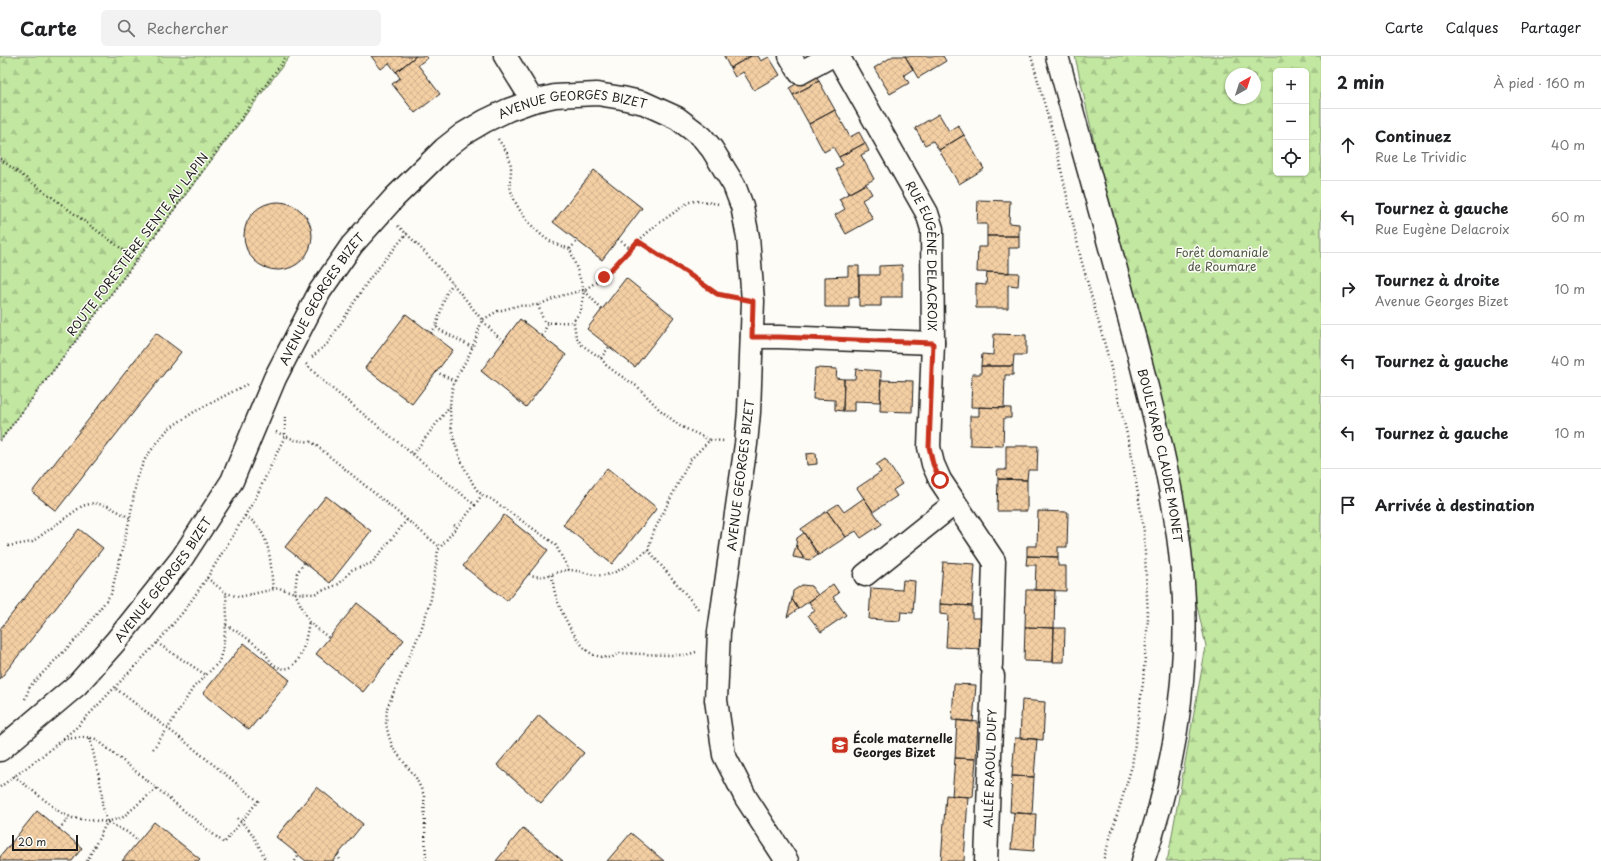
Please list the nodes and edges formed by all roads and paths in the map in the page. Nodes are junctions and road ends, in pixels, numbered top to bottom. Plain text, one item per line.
1 (287, 56) edge
2 (505, 56) edge
3 (790, 56) edge
4 (831, 56) edge
5 (838, 56) edge
6 (1031, 56) edge
7 (1057, 56) edge
8 (533, 102) junction
9 (485, 121) junction
10 (0, 159) edge
11 (742, 206) junction
12 (382, 211) junction
13 (618, 239) dead end
14 (577, 240) dead end
15 (638, 241) junction
16 (630, 248) junction
17 (570, 249) junction
18 (137, 260) junction
19 (453, 283) junction
20 (584, 290) junction
21 (753, 301) junction
22 (538, 305) junction
23 (602, 310) dead end
24 (482, 320) junction
25 (548, 323) junction
26 (574, 323) junction
27 (436, 326) junction
28 (431, 333) dead end
29 (542, 336) dead end
30 (752, 337) junction
31 (504, 341) dead end
32 (933, 343) junction
33 (472, 347) junction
34 (609, 347) dead end
35 (290, 349) junction
36 (601, 358) junction
37 (280, 368) junction
38 (436, 372) dead end
39 (455, 381) junction
40 (450, 406) junction
41 (256, 423) junction
42 (710, 440) junction
43 (0, 441) edge
44 (746, 444) junction
45 (413, 454) junction
46 (482, 495) junction
47 (955, 503) junction
48 (475, 505) junction
49 (245, 516) dead end
50 (130, 518) junction
51 (407, 520) junction
52 (454, 525) dead end
53 (457, 527) junction
54 (8, 546) dead end
55 (440, 547) junction
56 (648, 550) junction
57 (304, 562) dead end
58 (569, 570) junction
59 (529, 574) dead end
60 (552, 575) junction
61 (864, 575) dead end
62 (207, 578) dead end
63 (273, 589) junction
64 (226, 593) junction
65 (295, 593) junction
66 (309, 622) junction
67 (226, 625) junction
68 (329, 638) dead end
69 (718, 641) junction
70 (157, 642) dead end
71 (206, 675) junction
72 (115, 688) dead end
73 (27, 728) junction
74 (168, 728) junction
75 (90, 738) junction
76 (63, 739) dead end
77 (153, 749) dead end
78 (0, 750) edge
79 (14, 776) dead end
80 (157, 788) junction
81 (70, 817) junction
82 (237, 818) dead end
83 (107, 822) junction
84 (241, 822) junction
85 (59, 829) dead end
86 (138, 841) dead end
87 (299, 855) dead end
88 (337, 855) dead end
89 (87, 861) edge
90 (266, 861) edge
91 (295, 861) edge
92 (341, 861) edge
93 (426, 861) edge
94 (787, 861) edge
95 (986, 861) edge
96 (1103, 861) edge
97 (1143, 861) edge

1 - 18 path, ROUTE FORESTIÈRE SENTE AU LAPIN
2 - 8 street
3 - 4 street
5 - 32 street, RUE EUGÈNE DELACROIX
6 - 96 path
7 - 97 street, BOULEVARD CLAUDE MONET
8 - 9 street, AVENUE GEORGES BIZET
8 - 11 street, AVENUE GEORGES BIZET
9 - 12 street, AVENUE GEORGES BIZET
9 - 17 path
10 - 18 path
11 - 15 path
11 - 21 street, AVENUE GEORGES BIZET
12 - 19 path
12 - 35 street, AVENUE GEORGES BIZET
13 - 16 path
14 - 17 path
15 - 16 path
15 - 21 path
16 - 20 path
17 - 20 path
18 - 43 path, ROUTE FORESTIÈRE SENTE AU LAPIN
19 - 24 path
19 - 27 path
20 - 22 path
20 - 23 path
20 - 26 path
21 - 30 street, AVENUE GEORGES BIZET
22 - 24 path
22 - 25 path
24 - 31 path
24 - 33 path
25 - 26 path
25 - 29 path
26 - 36 path
27 - 28 path
27 - 33 path
30 - 32 street, RUE EUGÈNE DELACROIX
30 - 44 street, AVENUE GEORGES BIZET
32 - 47 street, ALLÉE RAOUL DUFY
33 - 39 path
34 - 36 path
35 - 37 street, AVENUE GEORGES BIZET
35 - 45 path
36 - 42 path
37 - 41 street, AVENUE GEORGES BIZET
37 - 50 path
38 - 39 path
39 - 40 path
40 - 45 path
40 - 46 path
41 - 51 path
41 - 73 street, AVENUE GEORGES BIZET
42 - 44 path
42 - 56 path
44 - 69 street, AVENUE GEORGES BIZET
45 - 48 path
46 - 48 path
46 - 58 path
47 - 61 street
47 - 95 street, ALLÉE RAOUL DUFY
48 - 53 path
49 - 63 path
50 - 54 path
50 - 73 path
51 - 55 path
51 - 65 path
52 - 53 path
53 - 55 path
55 - 93 path
56 - 58 path
56 - 69 path
57 - 65 path
58 - 60 path
59 - 60 path
60 - 69 path
62 - 64 path
63 - 64 path
63 - 65 path
64 - 67 path
65 - 66 path
66 - 67 path
66 - 68 path
67 - 71 path
69 - 94 street, AVENUE GEORGES BIZET
70 - 71 path
71 - 74 path
72 - 74 path
73 - 78 street, AVENUE GEORGES BIZET
74 - 77 path
74 - 84 path
75 - 76 path
75 - 80 path
75 - 83 path
79 - 81 path
80 - 83 path
80 - 84 path
81 - 83 path
81 - 85 path
82 - 84 path
83 - 86 path
83 - 89 path
84 - 90 path
87 - 91 path
88 - 92 path

